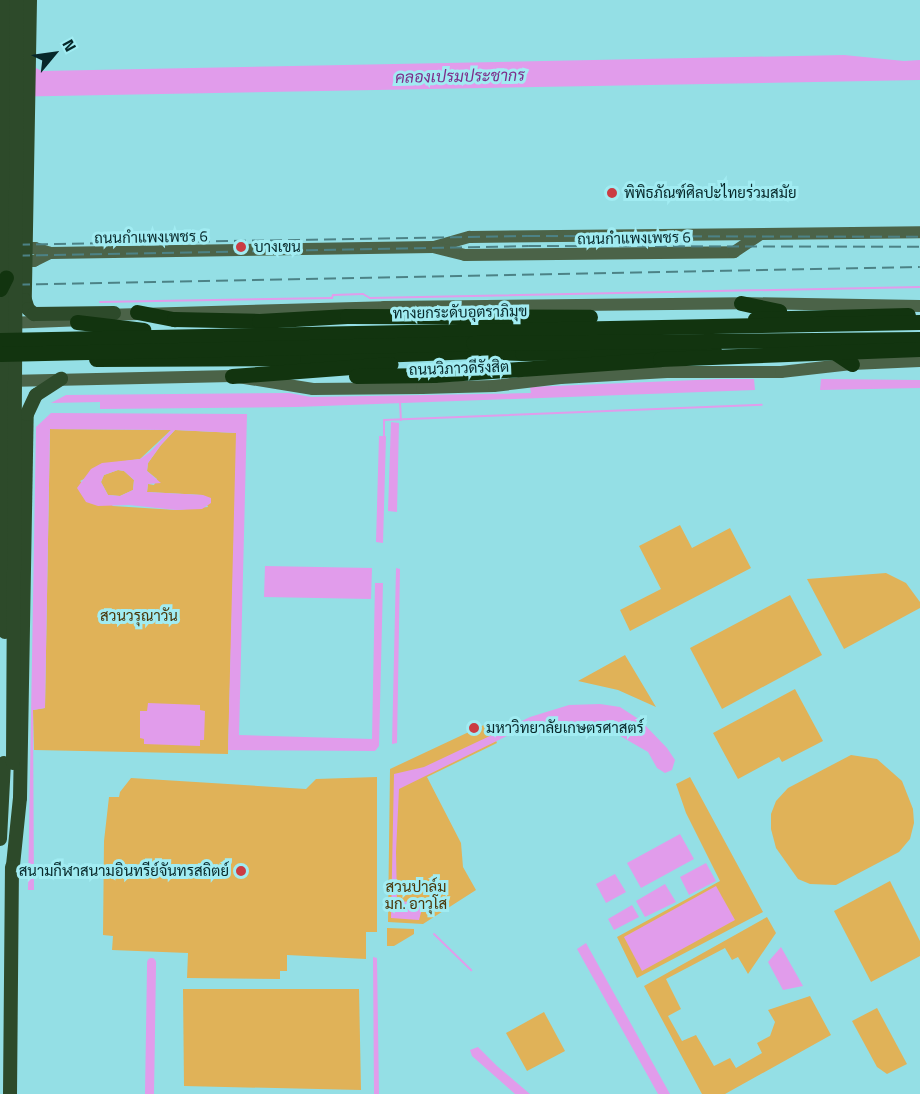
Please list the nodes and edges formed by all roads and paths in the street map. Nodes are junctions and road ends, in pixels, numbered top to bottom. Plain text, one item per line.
1 (7, 0) edge
2 (17, 0) edge
3 (30, 0) edge
4 (27, 199) junction
5 (0, 217) edge
6 (920, 232) edge
7 (759, 235) junction
8 (433, 247) junction
9 (0, 248) edge
10 (26, 254) junction
11 (0, 261) edge
12 (3, 283) edge
13 (741, 303) junction
14 (920, 306) edge
15 (137, 312) junction
16 (114, 313) junction
17 (799, 316) junction
18 (920, 318) edge
19 (76, 322) junction
20 (0, 324) edge
21 (144, 330) junction
22 (0, 335) edge
23 (920, 339) edge
24 (0, 340) edge
25 (920, 351) edge
26 (522, 353) junction
27 (0, 354) edge
28 (837, 354) junction
29 (0, 360) edge
30 (920, 361) edge
31 (852, 364) junction
32 (282, 372) junction
33 (232, 376) junction
34 (61, 379) junction
35 (0, 381) edge
36 (27, 414) junction
37 (0, 418) edge
38 (9, 763) junction
39 (0, 839) edge
40 (12, 875) junction
41 (10, 1094) edge

1 - 12 main road, bridge
2 - 38 main road, bridge
3 - 4 main road
4 - 5 main road
4 - 10 main road
6 - 7 main road, ถนนกำแพงเพชร 6
7 - 8 main road, ถนนกำแพงเพชร 6
7 - 8 main road, ถนนกำแพงเพชร 6
8 - 10 main road, ถนนกำแพงเพชร 6
9 - 10 main road, ถนนกำแพงเพชร 6
10 - 11 main road, ถนนกำแพงเพชร 6
10 - 16 main road
12 - 38 main road, bridge
13 - 14 main road
13 - 15 main road
13 - 17 highway
15 - 16 main road
15 - 18 highway, bridge
16 - 19 main road
17 - 18 highway, ถนนวิภาวดีรังสิต
17 - 21 highway, ถนนวิภาวดีรังสิต
18 - 24 highway, ทางยกระดับอุตราภิมุข, bridge
19 - 20 main road
19 - 21 highway
21 - 22 highway, ถนนวิภาวดีรังสิต
23 - 27 highway, ทางยกระดับอุตราภิมุข, bridge
25 - 28 highway, ถนนวิภาวดีรังสิต
25 - 32 highway, bridge
26 - 28 highway, ถนนวิภาวดีรังสิต
26 - 29 highway, ถนนวิภาวดีรังสิต
26 - 32 highway
28 - 31 highway
30 - 31 main road, ถนนวิภาวดีรังสิต
31 - 33 main road, ถนนวิภาวดีรังสิต
32 - 33 highway
33 - 34 main road, ถนนวิภาวดีรังสิต
34 - 35 main road, ถนนวิภาวดีรังสิต
34 - 36 main road
36 - 37 main road
36 - 40 main road
38 - 39 main road
38 - 40 main road
40 - 41 main road

